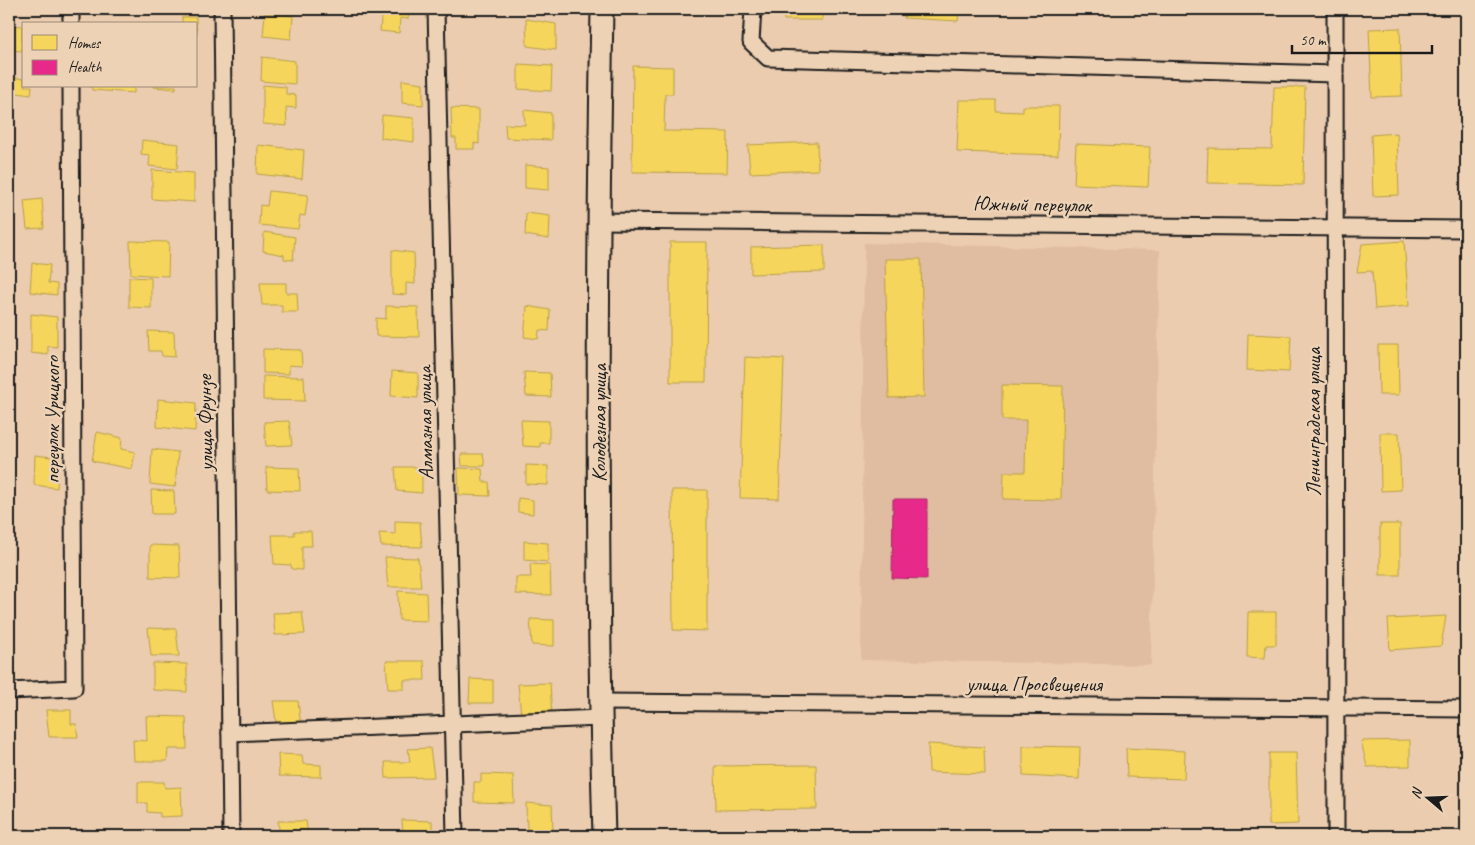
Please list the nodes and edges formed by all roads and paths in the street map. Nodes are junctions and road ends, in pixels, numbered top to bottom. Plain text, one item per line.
1 (71, 9) edge
2 (222, 9) edge
3 (436, 9) edge
4 (602, 9) edge
5 (752, 9) edge
6 (1335, 9) edge
7 (71, 22) edge
8 (1335, 74) junction
9 (71, 88) edge
10 (598, 221) junction
11 (1335, 228) junction
12 (1466, 229) edge
13 (9, 691) edge
14 (1334, 708) junction
15 (1466, 709) edge
16 (600, 710) junction
17 (454, 724) junction
18 (230, 733) junction
19 (232, 836) edge
20 (455, 836) edge
21 (604, 836) edge
22 (1336, 836) edge

1 - 7 street
2 - 18 street, улица Фрунзе
3 - 17 street, Алмазная улица
4 - 10 main road, Колодезная улица
5 - 8 street
6 - 8 street, Ленинградская улица
8 - 11 street, Ленинградская улица
9 - 13 street, переулок Урицкого
10 - 11 street, Южный переулок
10 - 16 main road, Колодезная улица
11 - 12 street, Южный переулок
11 - 14 street, Ленинградская улица
14 - 15 street, улица Просвещения
14 - 16 street, улица Просвещения
14 - 22 street, Ленинградская улица
16 - 17 street, улица Просвещения
16 - 21 main road, Колодезная улица
17 - 18 street, улица Просвещения
17 - 20 street, Алмазная улица
18 - 19 street, улица Фрунзе

